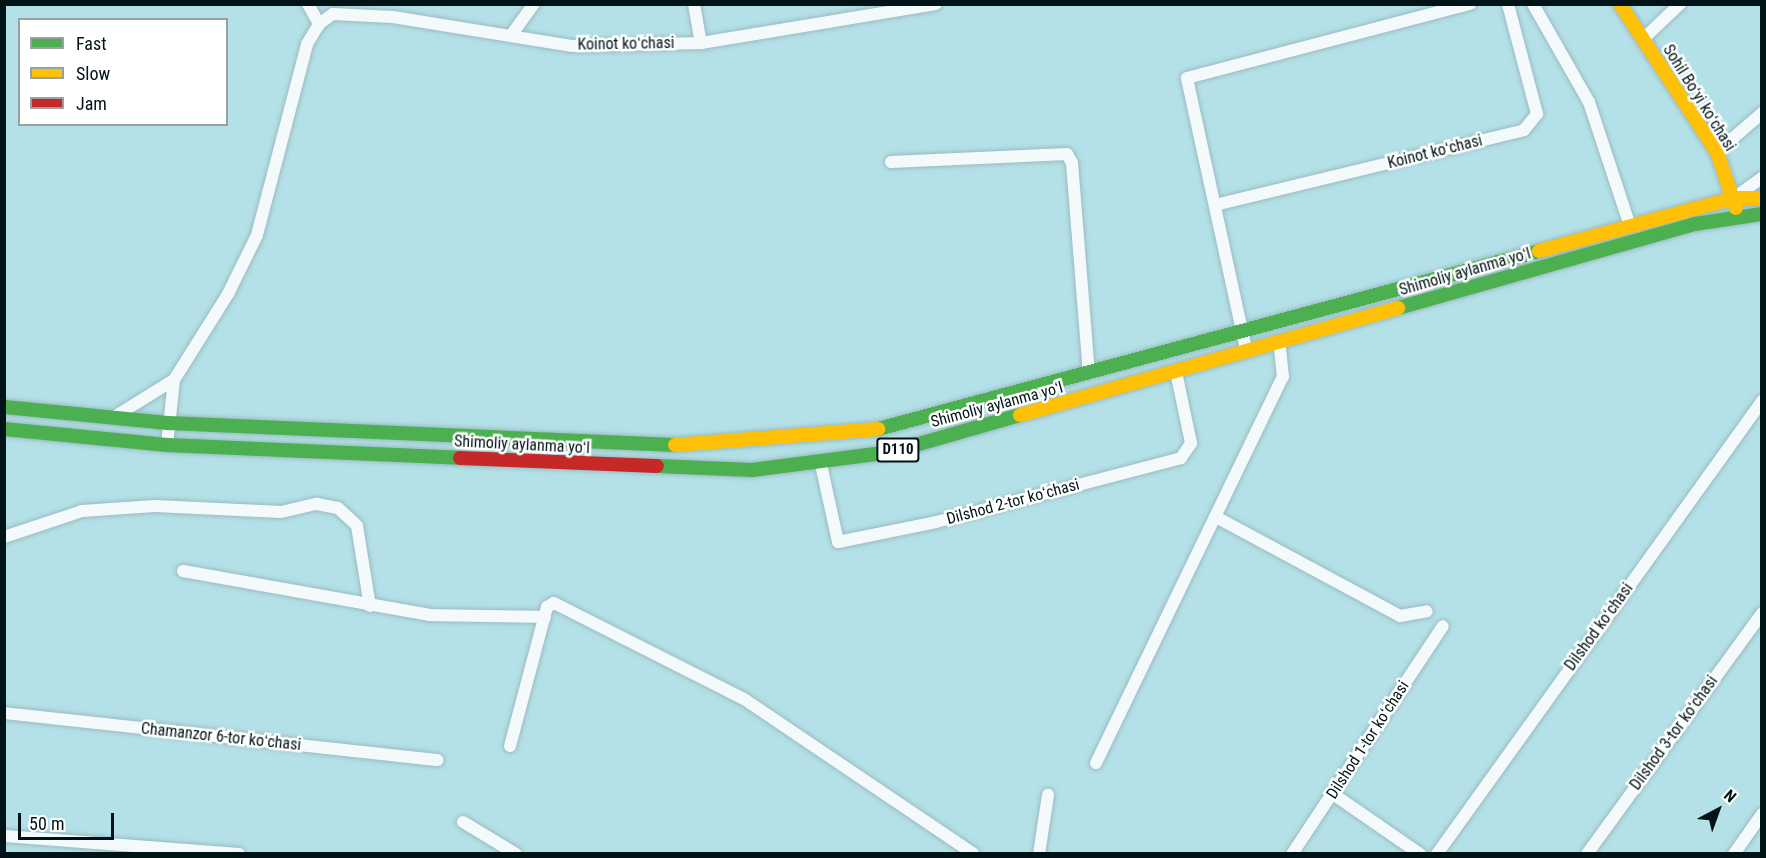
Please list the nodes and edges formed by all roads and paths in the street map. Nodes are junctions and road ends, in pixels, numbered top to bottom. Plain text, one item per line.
1 (308, 4) edge
2 (534, 4) edge
3 (694, 4) edge
4 (936, 4) edge
5 (1470, 4) edge
6 (1508, 4) edge
7 (1533, 4) edge
8 (1620, 4) edge
9 (1680, 4) edge
10 (319, 24) junction
11 (512, 34) junction
12 (1643, 39) junction
13 (702, 43) junction
14 (1761, 113) edge
15 (1717, 152) junction
16 (891, 162) dead end
17 (1761, 178) edge
18 (1734, 198) junction
19 (1761, 198) edge
20 (1215, 205) junction
21 (1737, 214) junction
22 (1761, 214) edge
23 (1630, 226) junction
24 (1241, 331) junction
25 (1279, 341) junction
26 (1246, 350) junction
27 (1176, 372) junction
28 (1089, 373) junction
29 (174, 380) junction
30 (1761, 401) edge
31 (4, 407) edge
32 (112, 418) junction
33 (168, 423) junction
34 (4, 429) edge
35 (600, 442) junction
36 (167, 445) junction
37 (820, 460) junction
38 (603, 465) junction
39 (1216, 517) junction
40 (4, 537) edge
41 (183, 572) dead end
42 (370, 606) junction
43 (1427, 611) dead end
44 (1761, 613) edge
45 (545, 617) junction
46 (1443, 626) dead end
47 (4, 713) edge
48 (510, 746) dead end
49 (436, 760) dead end
50 (1096, 763) dead end
51 (1333, 794) junction
52 (1048, 795) dead end
53 (1761, 814) edge
54 (463, 822) dead end
55 (4, 836) edge
56 (239, 854) edge
57 (516, 854) edge
58 (974, 854) edge
59 (1039, 854) edge
60 (1292, 854) edge
61 (1420, 854) edge
62 (1437, 854) edge
63 (1587, 854) edge
64 (1734, 854) edge

1 - 10 street
2 - 11 street
3 - 13 street
4 - 13 street, Koinot koʻchasi
5 - 20 street
6 - 20 street, Koinot koʻchasi
7 - 23 street
8 - 12 main road, Sohil Boʻyi koʻchasi
9 - 12 street
10 - 11 street, Koinot koʻchasi
10 - 29 street
11 - 13 street, Koinot koʻchasi
12 - 15 main road, Sohil Boʻyi koʻchasi
14 - 15 street
15 - 18 main road, Sohil Boʻyi koʻchasi
16 - 28 street
17 - 18 street
18 - 19 main road, Shimoliy aylanma yoʻl / D110
18 - 21 main road, Sohil Boʻyi koʻchasi
18 - 23 main road, Shimoliy aylanma yoʻl / D110
20 - 24 street
21 - 22 main road, Shimoliy aylanma yoʻl / D110
21 - 25 main road, Shimoliy aylanma yoʻl / D110
23 - 24 main road, Shimoliy aylanma yoʻl / D110
24 - 26 street
24 - 28 main road, Shimoliy aylanma yoʻl / D110
25 - 26 main road, Shimoliy aylanma yoʻl / D110
25 - 39 street
26 - 27 main road, Shimoliy aylanma yoʻl / D110
27 - 37 main road, Shimoliy aylanma yoʻl / D110
27 - 37 street, Dilshod 2-tor koʻchasi
28 - 35 main road, Shimoliy aylanma yoʻl / D110
29 - 32 street
29 - 33 street
30 - 62 street, Dilshod koʻchasi
31 - 32 main road, Shimoliy aylanma yoʻl / D110
32 - 33 main road, Shimoliy aylanma yoʻl / D110
33 - 35 main road, Shimoliy aylanma yoʻl / D110
33 - 36 street
34 - 36 main road, Shimoliy aylanma yoʻl / D110
35 - 38 main road
36 - 38 main road, Shimoliy aylanma yoʻl / D110
37 - 38 main road, Shimoliy aylanma yoʻl / D110
39 - 43 street
39 - 50 street
40 - 42 street
41 - 42 street
42 - 45 street
44 - 63 street, Dilshod 3-tor koʻchasi
45 - 48 street
45 - 58 street
46 - 51 street, Dilshod 1-tor koʻchasi
47 - 49 street, Chamanzor 6-tor koʻchasi
51 - 60 street, Dilshod 1-tor koʻchasi
51 - 61 street
52 - 59 street
53 - 64 street
54 - 57 street
55 - 56 street

